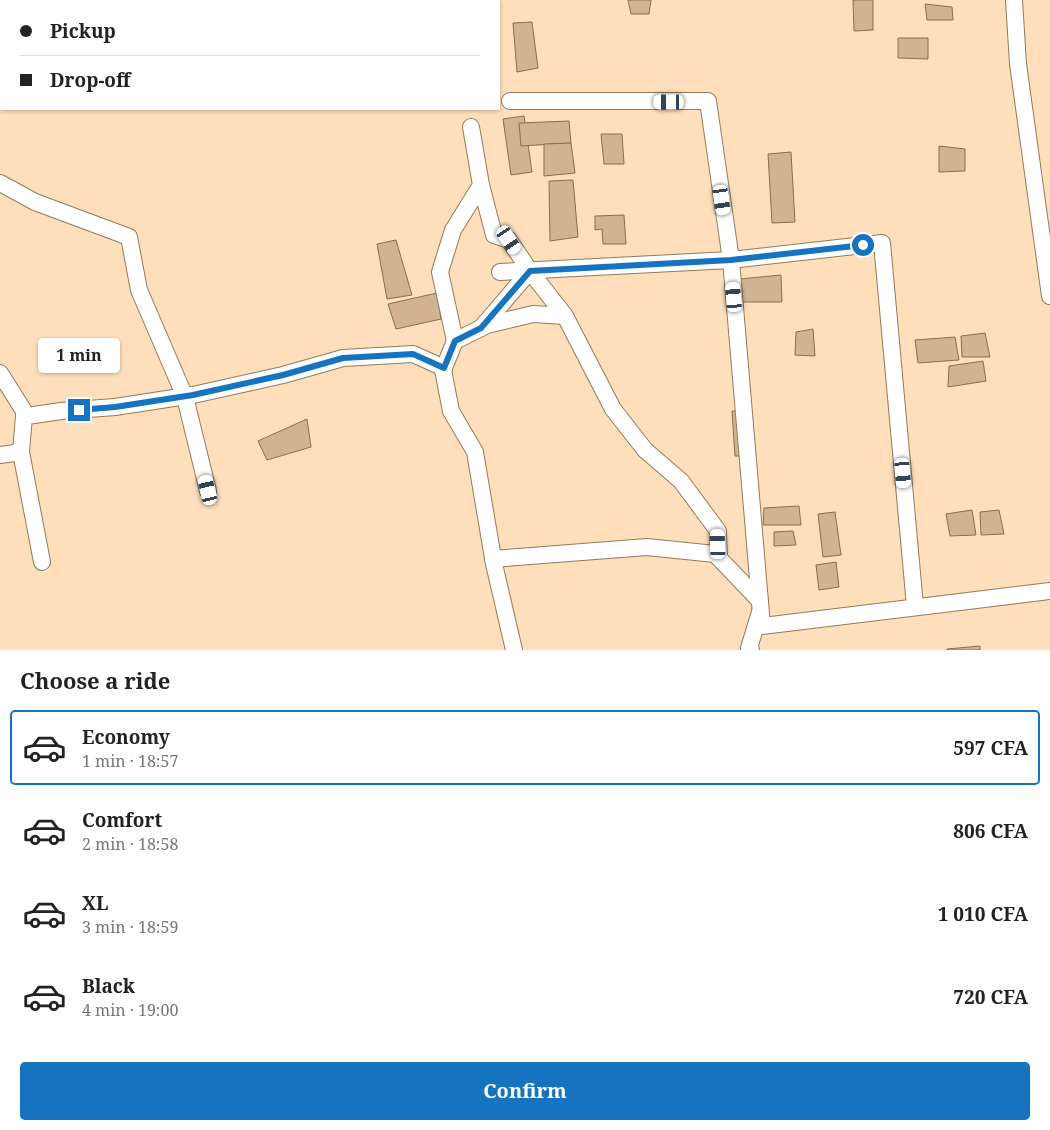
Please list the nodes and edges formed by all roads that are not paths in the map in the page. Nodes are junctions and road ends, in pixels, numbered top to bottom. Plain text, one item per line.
1 (1014, 0) edge
2 (510, 102) dead end
3 (471, 127) dead end
4 (0, 184) edge
5 (481, 185) junction
6 (731, 260) junction
7 (530, 271) junction
8 (500, 272) dead end
9 (1050, 296) edge
10 (565, 316) junction
11 (481, 328) junction
12 (455, 341) junction
13 (444, 368) junction
14 (0, 373) edge
15 (185, 397) junction
16 (27, 416) junction
17 (21, 452) junction
18 (0, 455) edge
19 (208, 490) dead end
20 (719, 558) junction
21 (493, 559) junction
22 (42, 562) dead end
23 (1050, 591) edge
24 (761, 604) junction
25 (916, 606) junction
26 (514, 650) edge
27 (751, 650) edge

1 - 9 street
2 - 6 street
3 - 5 street
4 - 15 street
5 - 7 street
5 - 12 street
6 - 7 street
6 - 24 street
6 - 25 street
7 - 8 street
7 - 10 street
7 - 11 street
10 - 11 street
10 - 20 street
11 - 12 street
12 - 13 street
13 - 15 street
13 - 21 street
14 - 16 street
15 - 16 street
15 - 19 street
16 - 17 street
17 - 18 street
17 - 22 street
20 - 21 street
20 - 24 street
21 - 26 street
23 - 25 street
24 - 25 street
24 - 27 street

